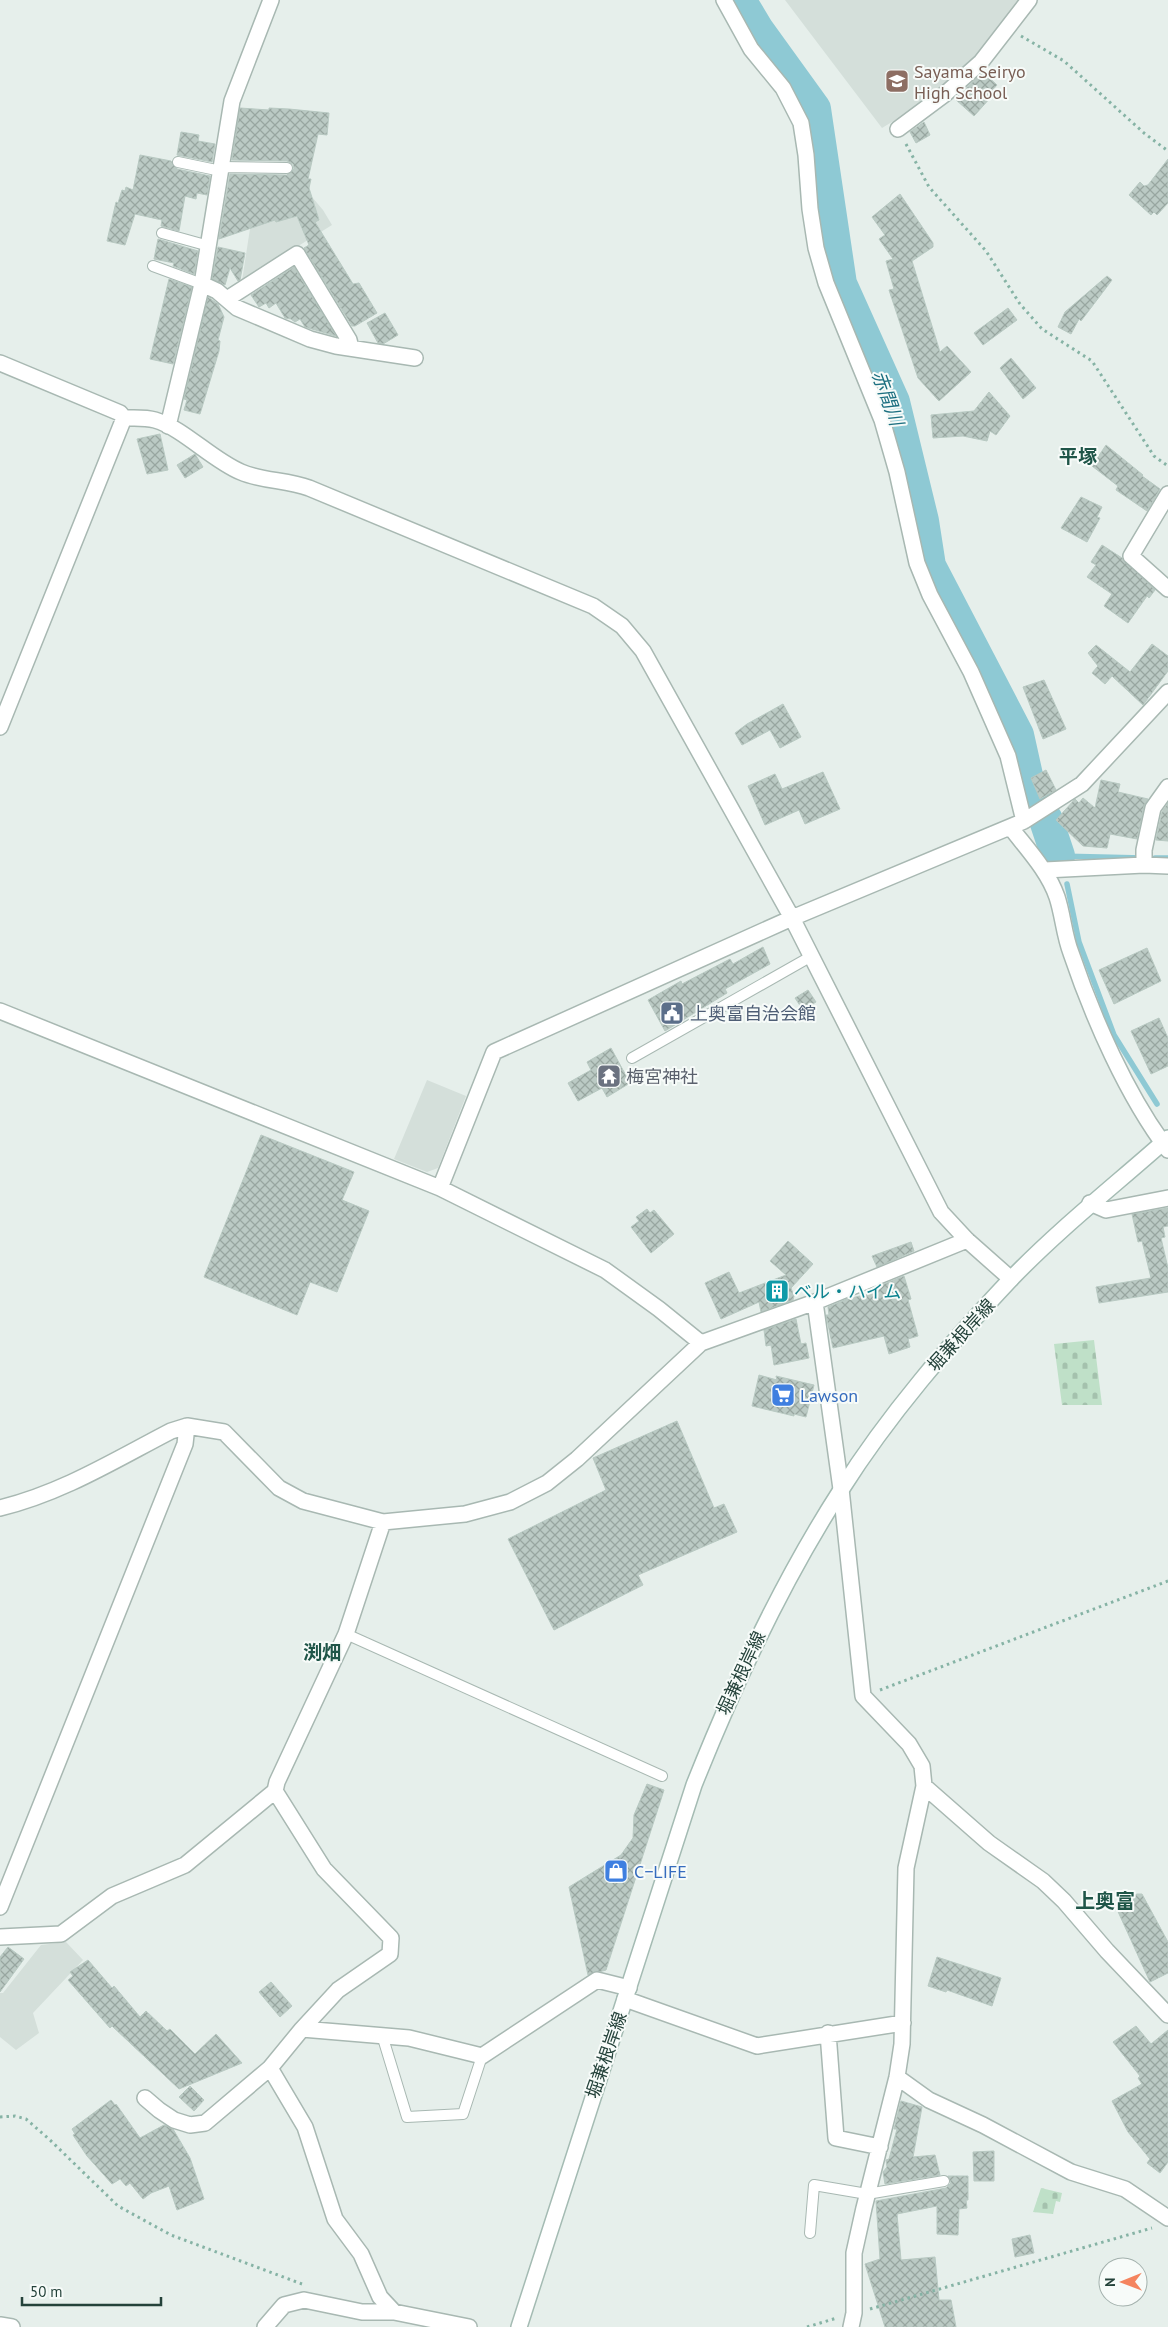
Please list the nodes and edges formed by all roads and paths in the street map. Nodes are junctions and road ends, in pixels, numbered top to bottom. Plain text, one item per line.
1 (271, 0) edge
2 (724, 0) edge
3 (1028, 0) edge
4 (1008, 28) junction
5 (898, 129) joint
6 (1168, 151) edge
7 (178, 162) dead end
8 (287, 168) dead end
9 (222, 169) junction
10 (162, 233) dead end
11 (209, 246) junction
12 (153, 266) dead end
13 (202, 284) junction
14 (227, 298) junction
15 (351, 348) junction
16 (415, 358) dead end
17 (0, 363) edge
18 (124, 418) junction
19 (168, 426) junction
20 (1168, 466) edge
21 (1168, 494) edge
22 (1168, 589) edge
23 (1168, 692) edge
24 (0, 727) edge
25 (1168, 787) edge
26 (1018, 825) junction
27 (1144, 858) junction
28 (1168, 866) edge
29 (1045, 870) junction
30 (792, 918) junction
31 (810, 957) junction
32 (0, 1010) edge
33 (632, 1058) dead end
34 (1166, 1144) edge
35 (440, 1188) junction
36 (1168, 1198) edge
37 (1090, 1204) junction
38 (967, 1240) junction
39 (1011, 1279) junction
40 (815, 1302) junction
41 (701, 1343) junction
42 (188, 1426) junction
43 (842, 1489) junction
44 (0, 1508) edge
45 (383, 1522) junction
46 (1168, 1582) edge
47 (346, 1634) junction
48 (863, 1696) junction
49 (662, 1776) dead end
50 (924, 1786) junction
51 (275, 1790) junction
52 (0, 1907) edge
53 (0, 1937) edge
54 (627, 1994) junction
55 (1168, 2016) edge
56 (903, 2023) junction
57 (302, 2029) junction
58 (828, 2033) junction
59 (382, 2035) junction
60 (482, 2056) junction
61 (270, 2068) junction
62 (897, 2077) junction
63 (145, 2098) dead end
64 (0, 2117) edge
65 (880, 2148) junction
66 (944, 2182) dead end
67 (867, 2194) junction
68 (1163, 2222) edge
69 (810, 2232) dead end
70 (312, 2288) dead end
71 (394, 2312) junction
72 (852, 2320) edge
73 (0, 2325) edge
74 (12, 2327) edge
75 (265, 2327) edge
76 (469, 2327) edge
77 (519, 2327) edge
78 (807, 2327) edge

1 - 9 street
2 - 26 street
3 - 4 street
4 - 5 street
4 - 6 path
5 - 20 path
7 - 9 lane
8 - 9 lane
9 - 11 street
10 - 11 lane
11 - 13 street
12 - 13 lane
13 - 14 street
13 - 19 street
14 - 15 street
14 - 15 street
15 - 16 street
17 - 18 street
18 - 19 street
18 - 24 street
19 - 30 street
21 - 22 street
23 - 26 street
25 - 27 street
26 - 29 street
26 - 30 street
27 - 28 street
27 - 29 street
29 - 34 street
30 - 31 street
30 - 35 street
31 - 33 lane
31 - 38 street
32 - 35 street
34 - 37 street, 堀兼根岸線
35 - 41 street
36 - 37 street
37 - 39 street, 堀兼根岸線
38 - 39 street
38 - 40 street
39 - 43 street, 堀兼根岸線
40 - 41 street
40 - 43 street
41 - 45 street
42 - 44 street
42 - 45 street
42 - 52 street
43 - 48 street
43 - 54 street, 堀兼根岸線
45 - 47 street
46 - 48 path
47 - 49 lane
47 - 51 street
48 - 50 street
50 - 55 street
50 - 56 street
51 - 53 street
51 - 57 street
54 - 58 street
54 - 60 street
54 - 77 street, 堀兼根岸線
56 - 58 street
56 - 62 street
57 - 59 street
57 - 61 street
58 - 65 street
59 - 60 street
59 - 60 lane
61 - 63 street
61 - 71 street
62 - 65 street
62 - 68 street
64 - 70 path
65 - 67 street
66 - 67 lane
67 - 69 lane
67 - 72 street
68 - 72 path
71 - 75 street
71 - 76 street
72 - 78 path
73 - 74 street

